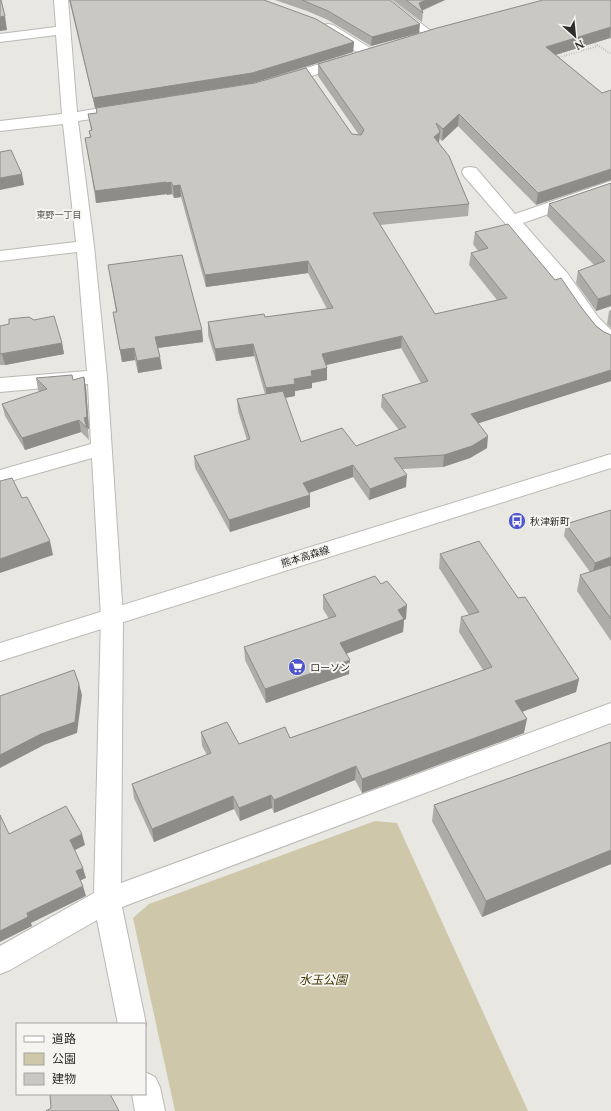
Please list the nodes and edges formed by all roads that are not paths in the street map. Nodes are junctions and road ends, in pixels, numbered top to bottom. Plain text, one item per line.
1 (61, 0) edge
2 (385, 0) edge
3 (315, 21) edge
4 (63, 30) junction
5 (447, 31) edge
6 (424, 37) joint
7 (0, 38) edge
8 (270, 84) edge
9 (132, 108) edge
10 (70, 118) junction
11 (0, 126) edge
12 (470, 172) dead end
13 (611, 186) edge
14 (512, 221) junction
15 (85, 246) junction
16 (0, 256) edge
17 (611, 313) edge
18 (591, 320) junction
19 (611, 341) edge
20 (97, 377) junction
21 (0, 385) edge
22 (101, 448) junction
23 (611, 461) edge
24 (0, 477) edge
25 (112, 617) junction
26 (0, 652) edge
27 (611, 714) edge
28 (107, 900) junction
29 (0, 961) edge
30 (132, 1023) edge
31 (146, 1092) edge
32 (150, 1111) edge

1 - 4 street
2 - 6 lane
3 - 8 street
4 - 7 street
4 - 10 street
5 - 6 street
9 - 10 street
10 - 11 street
10 - 15 street
12 - 14 street
13 - 14 street
14 - 18 street
15 - 16 street
15 - 20 street
17 - 18 street
18 - 19 street
20 - 21 street
20 - 22 street
22 - 24 street
22 - 25 street
23 - 25 street, 熊本高森線
25 - 26 street, 熊本高森線
25 - 28 street
27 - 28 street
28 - 29 street
28 - 30 street
31 - 32 street

